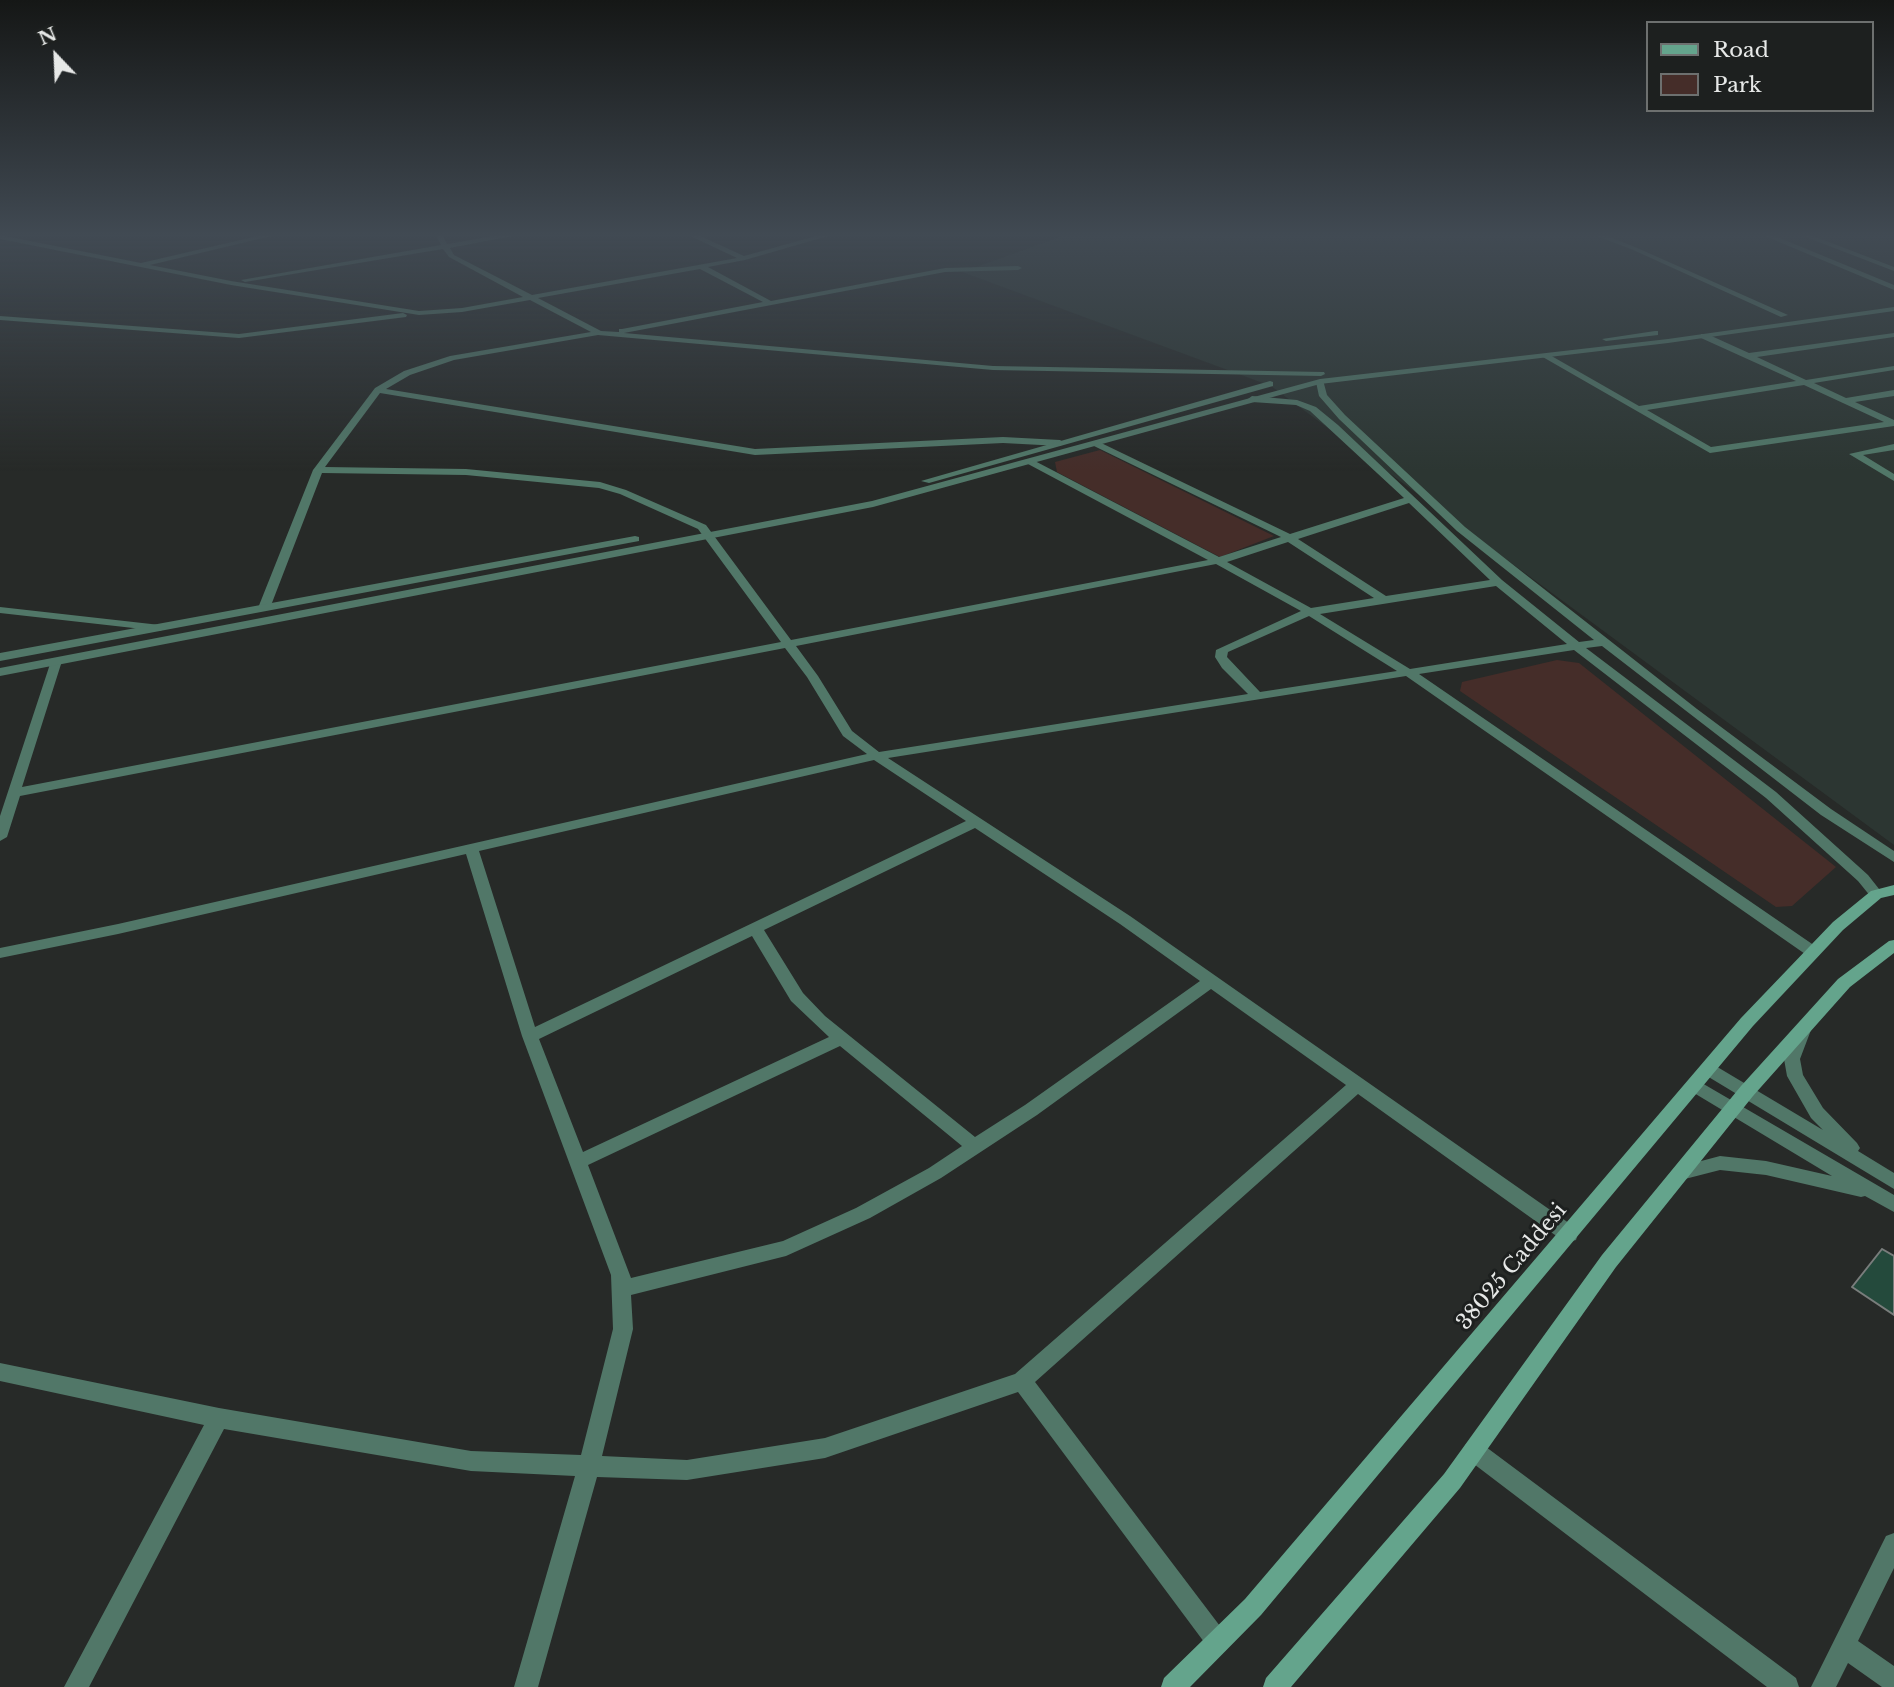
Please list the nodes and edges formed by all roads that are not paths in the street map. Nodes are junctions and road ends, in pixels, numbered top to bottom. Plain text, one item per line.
1 (419, 313) joint
2 (423, 313) edge
3 (561, 313) edge
4 (705, 313) edge
5 (1779, 313) edge
6 (1805, 313) edge
7 (1868, 313) edge
8 (1784, 315) junction
9 (0, 318) edge
10 (599, 333) junction
11 (1894, 335) edge
12 (1704, 336) junction
13 (1545, 356) junction
14 (1748, 356) junction
15 (1894, 368) edge
16 (1321, 378) junction
17 (1805, 383) junction
18 (378, 390) junction
19 (1894, 393) edge
20 (1252, 399) junction
21 (1844, 401) junction
22 (1312, 409) junction
23 (1638, 409) junction
24 (1336, 411) junction
25 (1894, 423) edge
26 (1060, 443) junction
27 (1097, 444) junction
28 (1894, 447) edge
29 (1031, 462) junction
30 (318, 471) junction
31 (1894, 478) edge
32 (1410, 499) junction
33 (705, 531) junction
34 (1288, 537) junction
35 (1219, 561) junction
36 (1498, 582) junction
37 (1383, 599) junction
38 (264, 608) junction
39 (0, 610) edge
40 (1309, 612) junction
41 (160, 628) junction
42 (1603, 642) junction
43 (787, 643) junction
44 (1576, 646) junction
45 (0, 657) edge
46 (57, 661) junction
47 (0, 672) edge
48 (1409, 673) junction
49 (1258, 697) junction
50 (877, 756) junction
51 (14, 793) junction
52 (976, 822) junction
53 (0, 836) edge
54 (471, 847) junction
55 (1894, 857) edge
56 (1885, 892) edge
57 (755, 928) junction
58 (1894, 945) edge
59 (1813, 952) junction
60 (0, 953) edge
61 (1211, 981) junction
62 (1804, 1028) junction
63 (530, 1036) junction
64 (841, 1038) junction
65 (1708, 1069) junction
66 (1358, 1084) junction
67 (1695, 1085) junction
68 (1747, 1091) junction
69 (1733, 1109) junction
70 (975, 1147) junction
71 (578, 1162) junction
72 (1681, 1173) junction
73 (1892, 1181) edge
74 (1886, 1199) edge
75 (1569, 1234) junction
76 (622, 1289) junction
77 (0, 1372) edge
78 (1022, 1381) junction
79 (219, 1418) junction
80 (1474, 1451) junction
81 (589, 1466) junction
82 (1894, 1544) edge
83 (1218, 1642) junction
84 (1843, 1644) junction
85 (1282, 1681) edge
86 (1894, 1681) edge
87 (76, 1687) edge
88 (526, 1687) edge
89 (1174, 1687) edge
90 (1787, 1687) edge
91 (1823, 1687) edge

1 - 2 street
1 - 9 street
3 - 10 street
4 - 10 street
5 - 8 street
6 - 8 street
7 - 12 street
8 - 16 street
10 - 16 street
10 - 18 street
11 - 14 street
12 - 13 street
12 - 14 street
13 - 16 street
13 - 23 street
14 - 17 street
15 - 17 street
16 - 20 street
16 - 24 street
16 - 26 street
17 - 21 street
17 - 23 street
18 - 26 street
18 - 30 street
19 - 21 street
20 - 22 street
20 - 27 street
21 - 25 street
22 - 24 street
22 - 32 street
23 - 25 street
24 - 42 street
26 - 33 street
27 - 29 street
27 - 34 street
28 - 31 street
29 - 33 street
29 - 35 street
30 - 33 street
30 - 38 street
32 - 34 street
32 - 36 street
33 - 38 street
33 - 43 street
33 - 46 street
34 - 35 street
34 - 37 street
35 - 40 street
35 - 43 street
36 - 37 street
36 - 44 street
37 - 40 street
38 - 41 street
39 - 41 street
40 - 48 street
40 - 49 street
41 - 45 street
42 - 44 street
42 - 55 street
43 - 50 street
43 - 51 street
44 - 48 street
44 - 56 street
46 - 47 street
46 - 51 street
48 - 49 street
48 - 59 street
49 - 50 street
50 - 52 street
50 - 54 street
51 - 53 street
52 - 57 street
52 - 61 street
54 - 60 street
54 - 63 street
56 - 59 main road, 38025 Caddesi
57 - 63 street
57 - 64 street
58 - 62 main road
59 - 65 main road, 38025 Caddesi
61 - 66 street
61 - 70 street
62 - 68 main road
62 - 73 street
63 - 71 street
64 - 70 street
64 - 71 street
65 - 67 main road, 38025 Caddesi
65 - 68 street
66 - 75 street
66 - 78 street
67 - 69 street
67 - 75 main road, 38025 Caddesi
68 - 69 main road
68 - 73 street
69 - 72 main road
69 - 74 street
70 - 76 street
71 - 76 street
72 - 74 street
72 - 80 main road
75 - 83 main road, 38025 Caddesi
76 - 81 street
77 - 79 street
78 - 81 street
78 - 83 street
79 - 81 street
79 - 87 street
80 - 85 main road
80 - 90 street
81 - 88 street
82 - 84 street
83 - 89 main road, 38025 Caddesi
84 - 86 street
84 - 91 street

